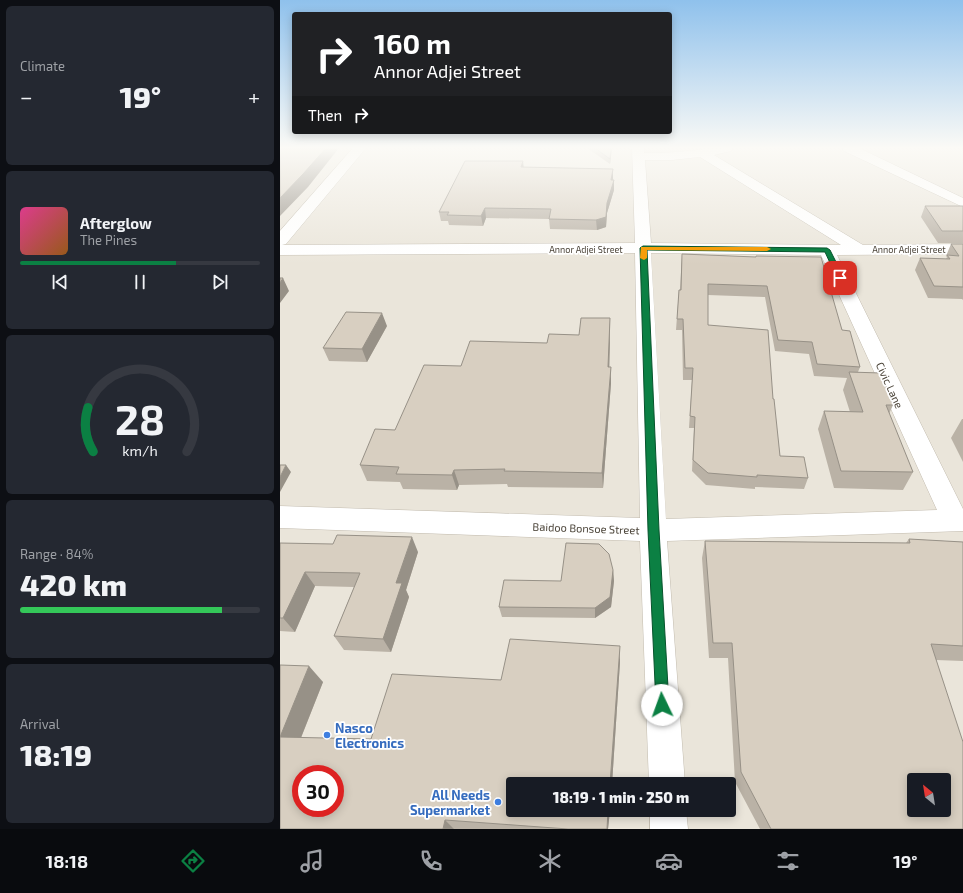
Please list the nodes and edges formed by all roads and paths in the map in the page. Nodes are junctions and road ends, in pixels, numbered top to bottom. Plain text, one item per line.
1 (327, 187) edge
2 (640, 187) edge
3 (757, 187) edge
4 (929, 187) edge
5 (963, 203) edge
6 (280, 241) edge
7 (643, 248) junction
8 (963, 249) edge
9 (280, 250) edge
10 (827, 250) junction
11 (860, 250) junction
12 (280, 517) edge
13 (958, 520) edge
14 (653, 530) junction
15 (667, 777) edge
16 (668, 817) edge
17 (669, 829) edge

1 - 6 street
2 - 7 street
3 - 11 street
4 - 5 street
7 - 9 street, Annor Adjei Street
7 - 10 street, Annor Adjei Street
7 - 14 street
8 - 11 street, Annor Adjei Street
10 - 11 street, Annor Adjei Street
10 - 13 street, Civic Lane
12 - 14 street, Baidoo Bonsoe Street
13 - 14 street, Baidoo Bonsoe Street
14 - 15 street
16 - 17 street

